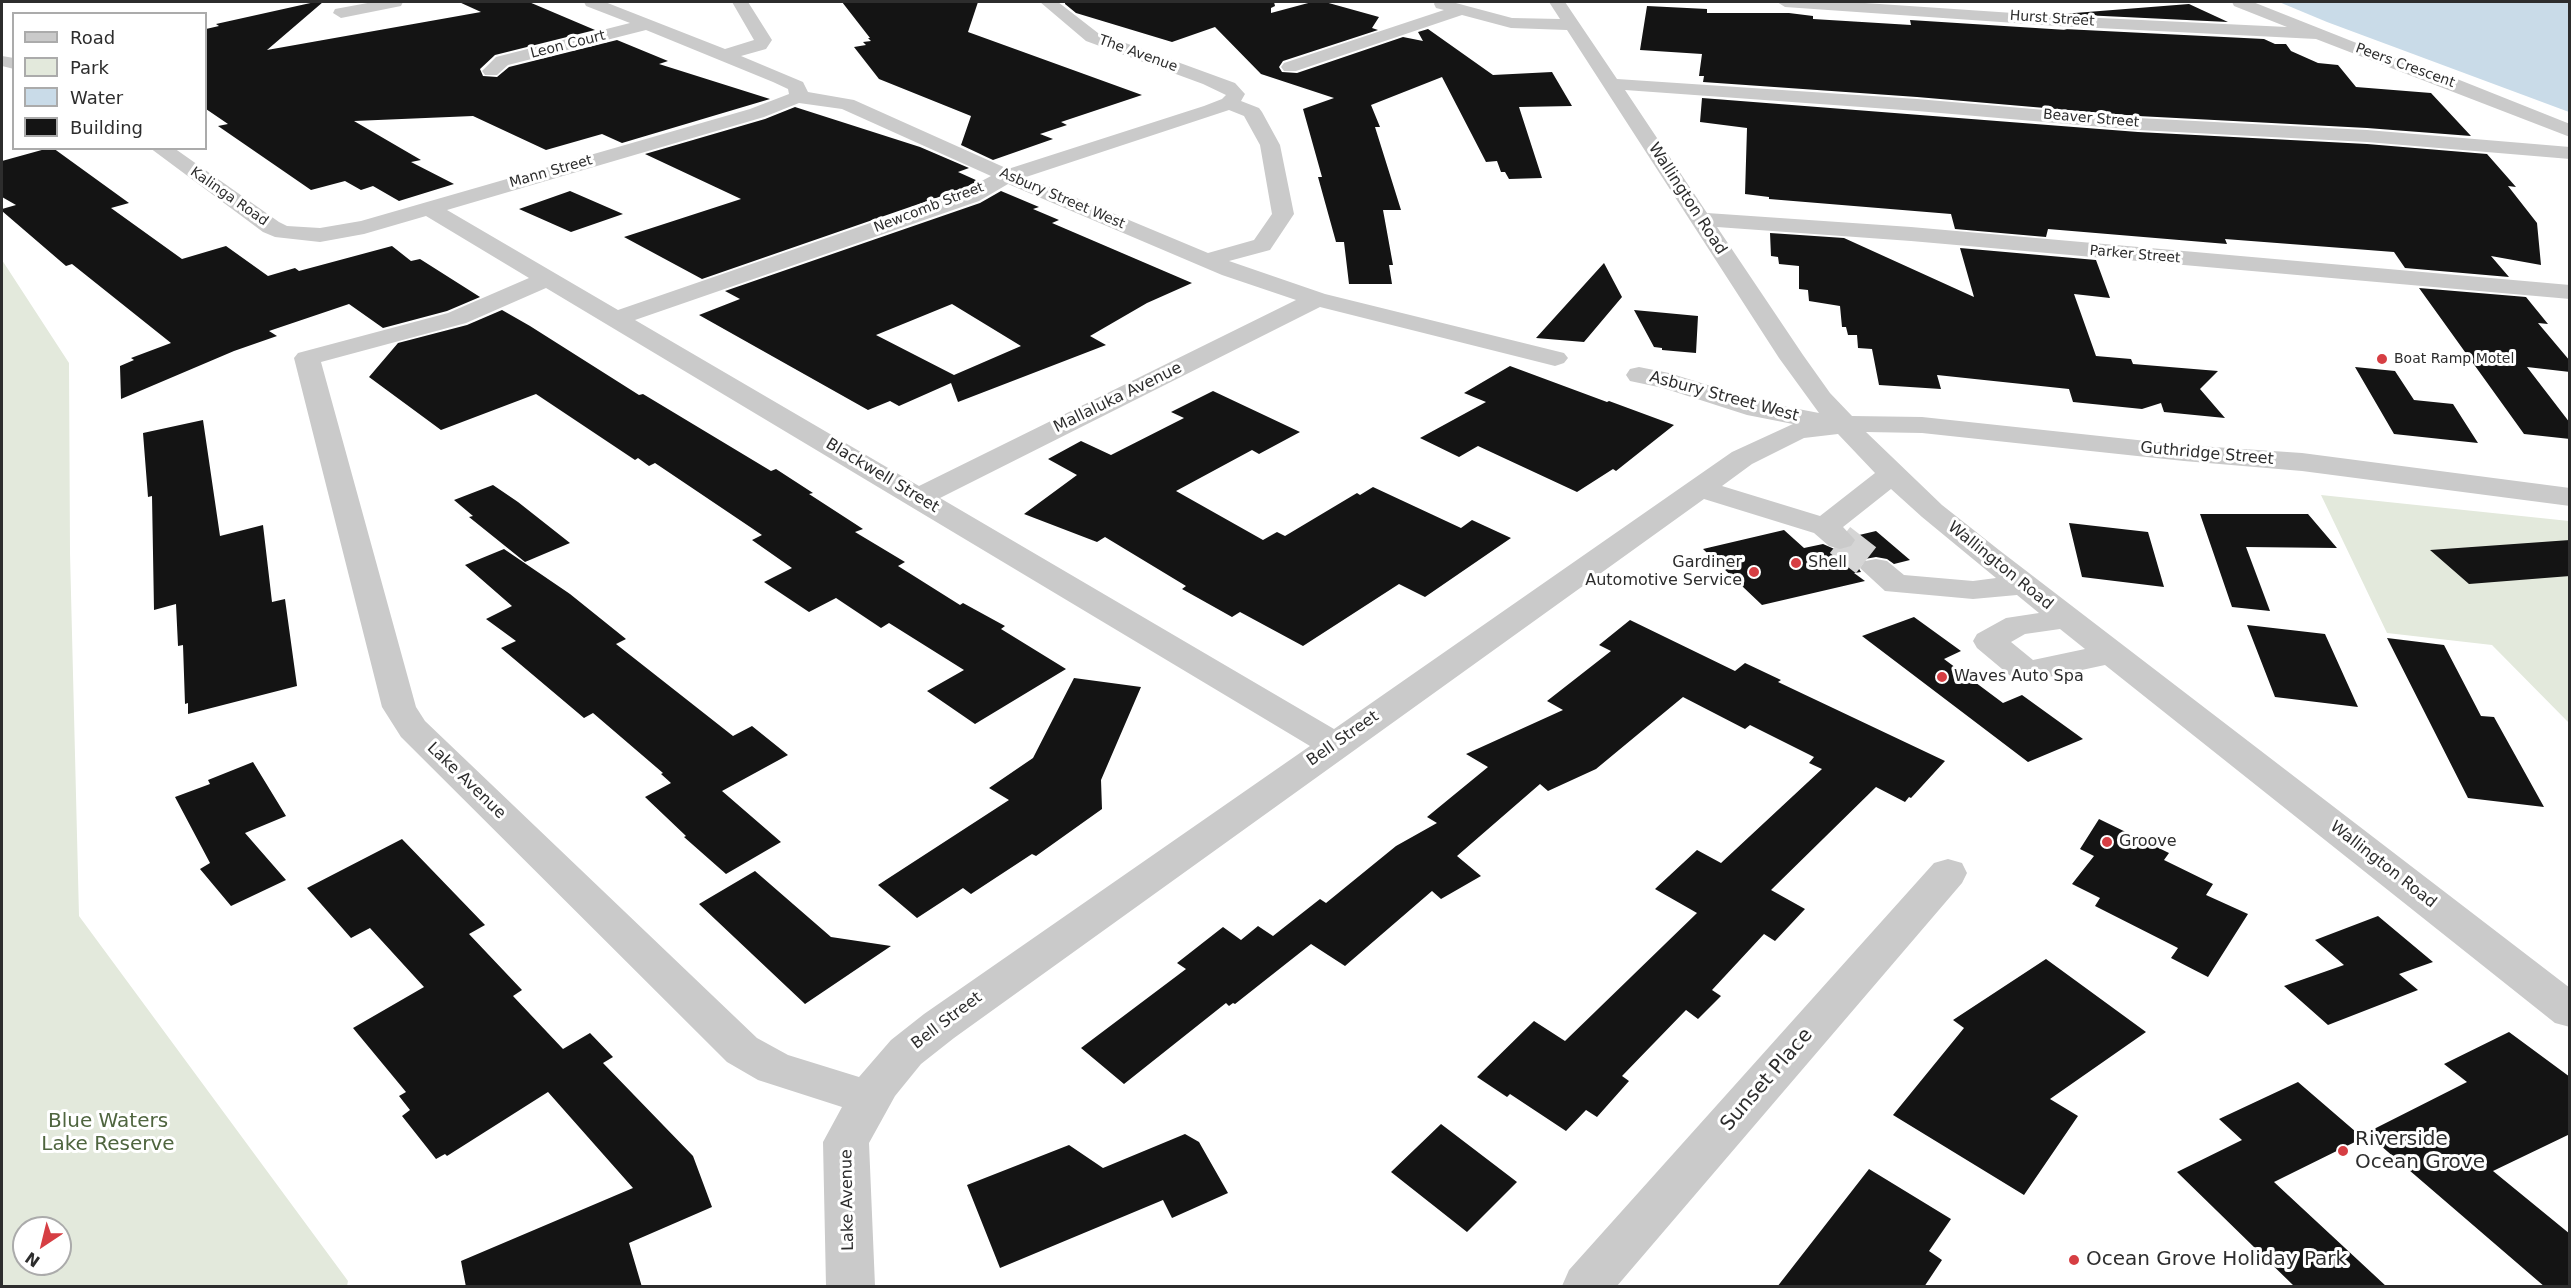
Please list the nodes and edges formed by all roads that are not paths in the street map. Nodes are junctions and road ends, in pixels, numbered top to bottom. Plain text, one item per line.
1 (395, 2) edge
2 (592, 2) edge
3 (740, 2) edge
4 (1048, 2) edge
5 (1434, 2) edge
6 (1785, 2) edge
7 (2240, 2) edge
8 (1462, 9) junction
9 (340, 13) dead end
10 (1564, 13) edge
11 (648, 24) junction
12 (2320, 34) junction
13 (725, 55) junction
14 (1290, 67) dead end
15 (491, 70) dead end
16 (1613, 84) junction
17 (797, 97) junction
18 (1233, 98) junction
19 (2570, 130) edge
20 (163, 150) edge
21 (2570, 153) edge
22 (1007, 176) junction
23 (428, 207) junction
24 (1700, 219) junction
25 (302, 235) joint
26 (1207, 260) junction
27 (548, 278) junction
28 (2570, 292) edge
29 (1317, 298) junction
30 (618, 318) junction
31 (1556, 358) dead end
32 (1639, 375) dead end
33 (1844, 425) junction
34 (1892, 474) junction
35 (1700, 488) junction
36 (2570, 497) edge
37 (918, 498) junction
38 (1876, 568) tunnel mouth
39 (2023, 585) junction
40 (2065, 618) junction
41 (2112, 654) junction
42 (1335, 745) junction
43 (1948, 873) dead end
44 (2570, 1011) edge
45 (870, 1098) junction
46 (850, 1287) edge
47 (1586, 1287) edge

1 - 9 street
2 - 11 street
3 - 13 street
4 - 18 street, The Avenue
5 - 8 street
6 - 12 street, Hurst Street
7 - 12 street, Peers Crescent
8 - 10 street
8 - 14 street
10 - 16 street, Wallington Road
11 - 13 street
11 - 15 street, Leon Court
12 - 19 street, Peers Crescent
13 - 17 street
16 - 21 street, Beaver Street
16 - 24 street, Wallington Road
17 - 22 street, Asbury Street West
17 - 23 street, Mann Street
18 - 22 street, Newcomb Street
18 - 26 street
20 - 25 street, Kalinga Road
22 - 26 street, Asbury Street West
22 - 30 street, Newcomb Street
23 - 25 street, Mann Street
23 - 27 street, Blackwell Street
24 - 28 street, Parker Street
24 - 33 street, Wallington Road
26 - 29 street, Asbury Street West
27 - 30 street, Blackwell Street
27 - 45 street, Lake Avenue
29 - 31 street, Asbury Street West
29 - 37 street, Mallaluka Avenue
30 - 37 street, Blackwell Street
32 - 33 street, Asbury Street West
33 - 34 street, Wallington Road
33 - 35 street, Bell Street
33 - 36 street, Guthridge Street
34 - 35 street
34 - 39 street, Wallington Road
35 - 42 street, Bell Street
37 - 42 street, Blackwell Street
38 - 39 street
39 - 40 street, Wallington Road
40 - 41 street, Wallington Road
40 - 41 street
41 - 44 street, Wallington Road
42 - 45 street, Bell Street
43 - 47 street, Sunset Place
45 - 46 street, Lake Avenue

